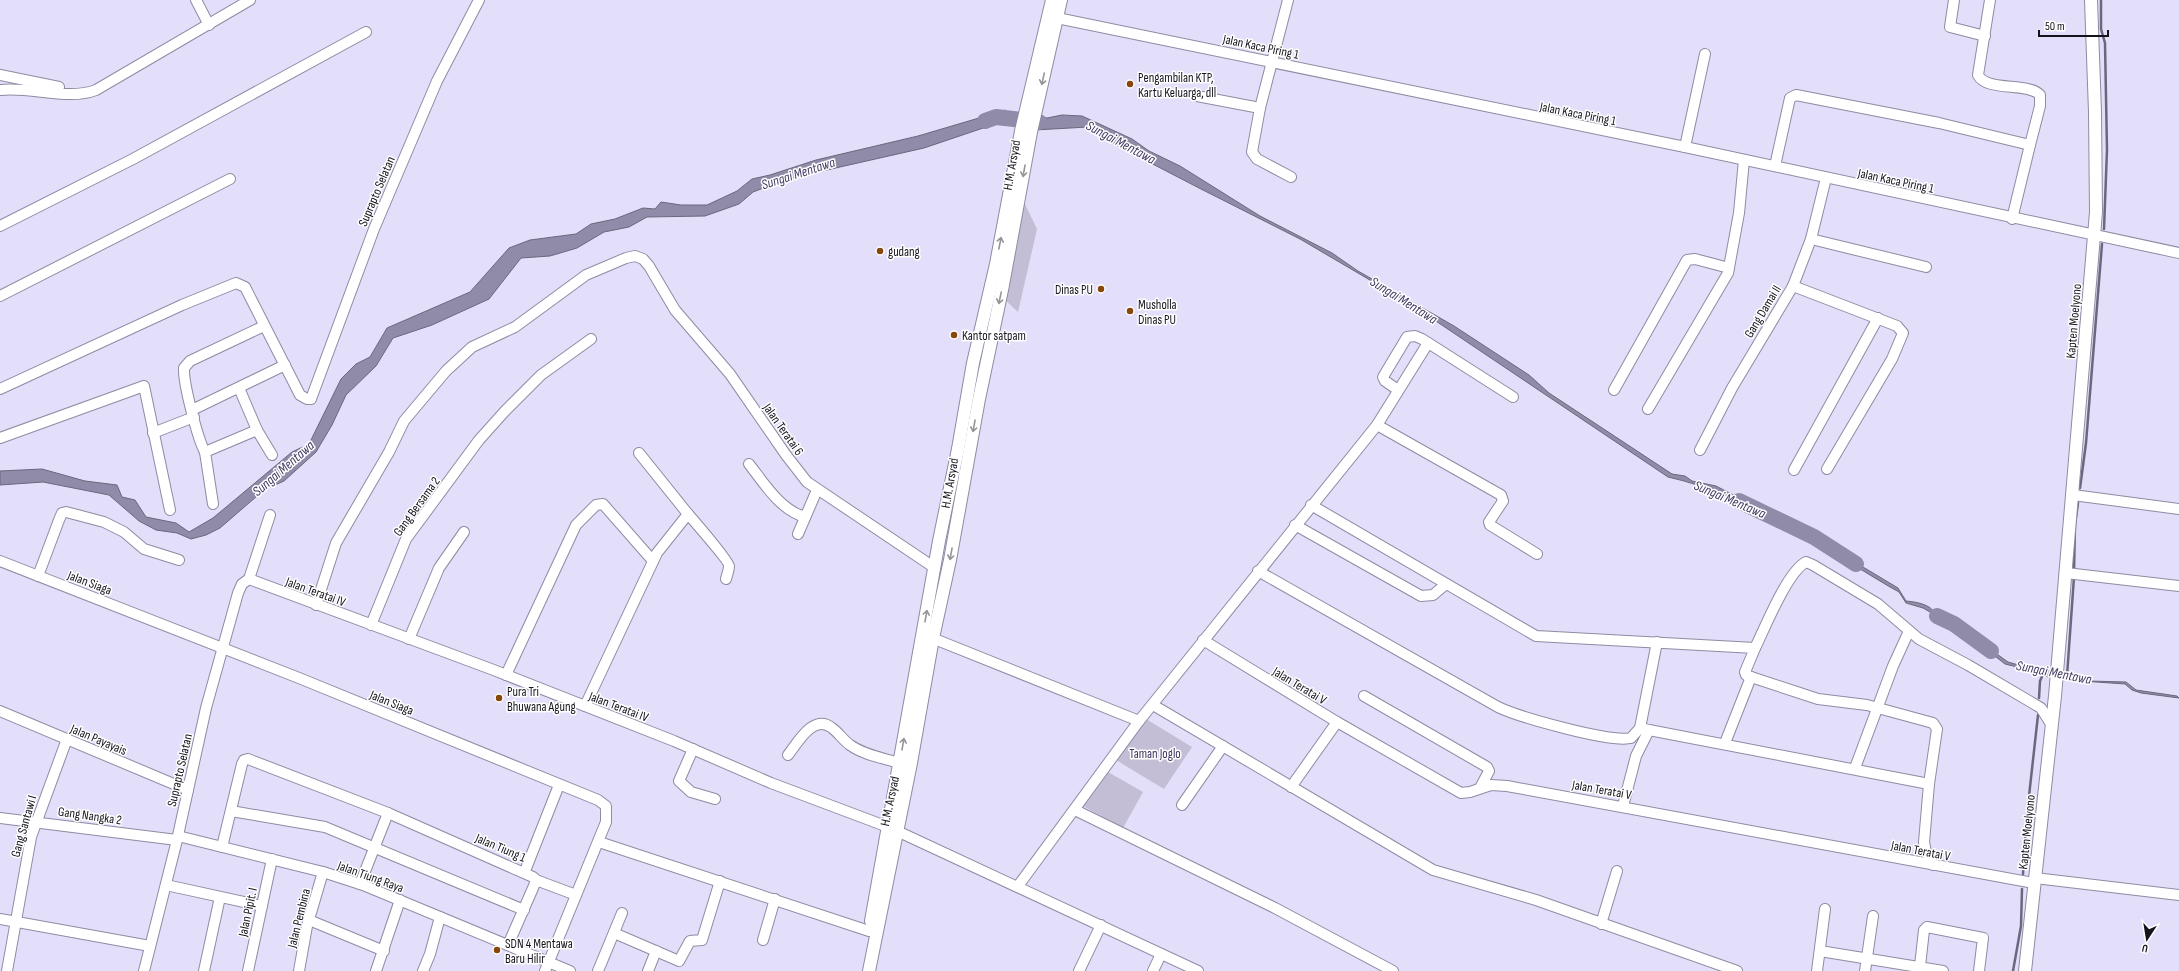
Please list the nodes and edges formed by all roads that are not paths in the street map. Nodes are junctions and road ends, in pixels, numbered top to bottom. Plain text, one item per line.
1 (196, 0) edge
2 (250, 0) edge
3 (479, 0) edge
4 (1052, 0) edge
5 (1061, 0) edge
6 (1288, 0) edge
7 (1954, 0) edge
8 (1990, 0) edge
9 (2091, 0) edge
10 (1057, 18) junction
11 (209, 25) junction
12 (366, 32) dead end
13 (1985, 36) junction
14 (1705, 54) dead end
15 (1272, 61) junction
16 (0, 74) edge
17 (0, 90) edge
18 (70, 94) junction
19 (1197, 96) dead end
20 (1260, 108) junction
21 (1031, 112) junction
22 (1026, 131) junction
23 (2030, 145) junction
24 (1685, 147) junction
25 (1744, 160) junction
26 (1775, 166) junction
27 (1291, 177) dead end
28 (1826, 178) junction
29 (230, 179) dead end
30 (2012, 218) junction
31 (0, 226) edge
32 (2094, 235) junction
33 (1811, 239) junction
34 (2179, 253) edge
35 (1926, 267) dead end
36 (1729, 268) junction
37 (1793, 286) junction
38 (0, 296) edge
39 (1878, 318) junction
40 (264, 326) junction
41 (591, 339) dead end
42 (1428, 343) junction
43 (285, 366) junction
44 (239, 388) junction
45 (0, 389) edge
46 (1398, 390) junction
47 (1614, 390) dead end
48 (1513, 397) dead end
49 (1648, 409) dead end
50 (193, 413) junction
51 (1377, 425) junction
52 (257, 430) junction
53 (153, 433) junction
54 (0, 438) edge
55 (1700, 450) dead end
56 (205, 452) junction
57 (639, 453) dead end
58 (272, 455) dead end
59 (749, 464) dead end
60 (1826, 469) dead end
61 (1794, 470) dead end
62 (817, 490) junction
63 (2073, 495) junction
64 (213, 504) dead end
65 (1312, 505) junction
66 (2179, 509) edge
67 (170, 510) dead end
68 (688, 514) junction
69 (270, 515) dead end
70 (805, 517) junction
71 (1295, 525) junction
72 (464, 532) dead end
73 (798, 534) dead end
74 (1537, 554) dead end
75 (179, 560) dead end
76 (0, 561) edge
77 (653, 561) junction
78 (934, 568) junction
79 (1258, 571) junction
80 (2066, 573) junction
81 (38, 576) junction
82 (249, 579) junction
83 (726, 579) dead end
84 (1446, 584) junction
85 (2179, 586) edge
86 (316, 605) junction
87 (371, 625) junction
88 (1910, 631) junction
89 (928, 636) junction
90 (409, 639) junction
91 (1203, 640) junction
92 (1656, 642) junction
93 (222, 648) junction
94 (1755, 648) junction
95 (506, 675) junction
96 (1751, 677) junction
97 (1364, 696) dead end
98 (1153, 704) junction
99 (584, 706) junction
100 (1878, 708) junction
101 (0, 711) edge
102 (1139, 721) junction
103 (1337, 722) junction
104 (2051, 724) junction
105 (1644, 729) junction
106 (67, 739) junction
107 (1726, 743) junction
108 (1223, 746) junction
109 (693, 749) junction
110 (788, 755) dead end
111 (899, 763) junction
112 (1855, 768) junction
113 (1929, 784) junction
114 (559, 785) junction
115 (1291, 787) junction
116 (1480, 788) junction
117 (188, 790) junction
118 (715, 799) dead end
119 (1182, 804) dead end
120 (1622, 806) junction
121 (1075, 810) junction
122 (231, 811) junction
123 (388, 813) junction
124 (0, 818) edge
125 (36, 821) junction
126 (893, 829) junction
127 (177, 838) junction
128 (599, 842) junction
129 (222, 847) junction
130 (376, 847) junction
131 (272, 859) junction
132 (1933, 865) junction
133 (525, 871) junction
134 (1617, 871) dead end
135 (323, 872) junction
136 (536, 880) junction
137 (720, 881) junction
138 (2034, 881) junction
139 (360, 884) junction
140 (166, 885) junction
141 (1018, 886) junction
142 (576, 894) junction
143 (2179, 895) edge
144 (220, 897) junction
145 (775, 899) junction
146 (400, 900) junction
147 (262, 906) junction
148 (1825, 909) dead end
149 (524, 910) junction
150 (622, 913) dead end
151 (1873, 916) dead end
152 (440, 917) junction
153 (0, 919) edge
154 (309, 920) junction
155 (16, 921) junction
156 (1601, 924) junction
157 (1101, 925) junction
158 (868, 931) junction
159 (614, 933) junction
160 (763, 940) dead end
161 (508, 945) junction
162 (150, 946) junction
163 (384, 951) junction
164 (656, 951) junction
165 (1820, 951) junction
166 (1161, 954) junction
167 (1867, 958) junction
168 (1920, 966) junction
169 (546, 967) edge
170 (7, 971) edge
171 (144, 971) edge
172 (204, 971) edge
173 (248, 971) edge
174 (299, 971) edge
175 (376, 971) edge
176 (423, 971) edge
177 (570, 971) edge
178 (598, 971) edge
179 (648, 971) edge
180 (861, 971) edge
181 (869, 971) edge
182 (1079, 971) edge
183 (1153, 971) edge
184 (1198, 971) edge
185 (1393, 971) edge
186 (1737, 971) edge
187 (1817, 971) edge
188 (1866, 971) edge
189 (1943, 971) edge
190 (1979, 971) edge
191 (2025, 971) edge

1 - 11 street
2 - 11 street
3 - 43 street, Suprapto Selatan
4 - 21 street, H.M. Arsyad
5 - 10 street, H.M. Arsyad
6 - 15 street
7 - 13 street
8 - 13 street
9 - 32 street, Kapten Moelyono
10 - 15 street, Jalan Kaca Piring 1
10 -> 21 street, H.M. Arsyad
11 - 18 street
12 - 31 street
13 - 23 street
14 - 24 street
15 - 20 street
15 - 24 street, Jalan Kaca Piring 1
16 - 18 street
17 - 18 street
19 - 20 street
20 - 27 street
21 - 22 street, H.M. Arsyad
78 -> 22 street, H.M. Arsyad
22 -> 89 street, H.M. Arsyad
23 - 26 street
23 - 30 street
24 - 25 street, Jalan Kaca Piring 1
25 - 26 street, Jalan Kaca Piring 1
25 - 36 street
26 - 28 street, Jalan Kaca Piring 1
28 - 30 street, Jalan Kaca Piring 1
28 - 33 street, Gang Damai II
29 - 38 street
30 - 32 street, Jalan Kaca Piring 1
32 - 34 street, Jalan Kaca Piring 1
32 - 63 street, Kapten Moelyono
33 - 35 street
33 - 37 street, Gang Damai II
36 - 47 street
36 - 49 street
37 - 39 street
37 - 55 street, Gang Damai II
39 - 60 street
39 - 61 street
40 - 43 street
40 - 45 street
40 - 50 street
41 - 87 street, Gang Bersama 2
42 - 46 street
42 - 46 street
42 - 48 street
43 - 44 street
44 - 50 street
44 - 52 street
46 - 51 street
50 - 53 street
50 - 56 street
51 - 65 street
51 - 74 street
52 - 56 street
52 - 58 street
53 - 54 street
53 - 67 street
56 - 64 street
57 - 68 street
59 - 70 street
62 - 70 street
62 - 78 street, Jalan Teratai 6
62 - 86 street, Jalan Teratai 6
63 - 66 street
63 - 80 street, Kapten Moelyono
65 - 71 street
65 - 84 street
68 - 77 street
68 - 83 street
69 - 82 street, Suprapto Selatan
70 - 73 street
71 - 79 street
71 - 84 street
72 - 90 street
75 - 81 street
76 - 81 street, Jalan Siaga
77 - 95 street
77 - 99 street
89 -> 78 street, H.M. Arsyad
79 - 91 street
79 - 105 street
80 - 85 street
80 - 104 street, Kapten Moelyono
81 - 93 street, Jalan Siaga
82 - 86 street, Jalan Teratai IV
82 - 93 street, Suprapto Selatan
84 - 92 street
86 - 87 street, Jalan Teratai IV
87 - 90 street, Jalan Teratai IV
88 - 94 street
88 - 100 street
88 - 104 street
89 - 102 street
111 -> 89 street, H.M. Arsyad
89 - 126 street, H.M. Arsyad
90 - 95 street, Jalan Teratai IV
91 - 98 street
91 - 103 street, Jalan Teratai V
92 - 94 street
92 - 105 street
93 - 114 street, Jalan Siaga
93 - 117 street, Suprapto Selatan
94 - 96 street
95 - 99 street, Jalan Teratai IV
96 - 100 street
96 - 107 street
97 - 116 street
98 - 102 street
98 - 108 street
99 - 109 street, Jalan Teratai IV
100 - 112 street
100 - 113 street
101 - 106 street, Jalan Payayais
102 - 121 street
103 - 115 street
103 - 116 street, Jalan Teratai V
104 - 138 street, Kapten Moelyono
105 - 107 street
105 - 120 street
106 - 117 street, Jalan Payayais
106 - 125 street, Gang Santawi I
107 - 112 street
108 - 115 street
108 - 119 street
109 - 118 street
109 - 126 street, Jalan Teratai IV
110 - 111 street
111 - 126 street, H.M. Arsyad
112 - 113 street
113 - 132 street
114 - 128 street, Jalan Siaga
114 - 133 street
115 - 156 street
116 - 120 street, Jalan Teratai V
117 - 127 street, Suprapto Selatan
120 - 132 street, Jalan Teratai V
121 - 141 street
121 - 185 street
122 - 123 street, Jalan Tiung 1
122 - 129 street
122 - 130 street
123 - 130 street
123 - 133 street, Jalan Tiung 1
124 - 125 street, Gang Nangka 2
125 - 127 street, Gang Nangka 2
125 - 155 street, Gang Santawi I
126 - 141 street, Jalan Teratai IV
126 - 158 street, H.M. Arsyad
126 - 181 street, H.M. Arsyad
127 - 129 street, Jalan Tiung Raya
127 - 140 street, Suprapto Selatan
128 - 137 street
128 - 142 street, Jalan Siaga
129 - 131 street, Jalan Tiung Raya
130 - 139 street
130 - 149 street
131 - 135 street, Jalan Tiung Raya
131 - 147 street, Jalan Pipit. I
132 - 138 street, Jalan Teratai V
133 - 136 street, Jalan Tiung 1
134 - 156 street
135 - 139 street, Jalan Tiung Raya
135 - 154 street, Jalan Pembina
136 - 142 street, Jalan Tiung 1
136 - 149 street
137 - 145 street
137 - 164 street
138 - 143 street, Jalan Teratai V
138 - 191 street, Kapten Moelyono
139 - 146 street, Jalan Tiung Raya
140 - 144 street
140 - 162 street, Suprapto Selatan
141 - 157 street, Jalan Teratai IV
142 - 169 street, Jalan Siaga
144 - 147 street
144 - 172 street
145 - 158 street
145 - 160 street
146 - 152 street, Jalan Tiung Raya
146 - 163 street
147 - 173 street, Jalan Pipit. I
148 - 165 street
149 - 161 street
150 - 159 street
151 - 167 street
152 - 161 street, Jalan Tiung Raya
152 - 176 street
153 - 155 street
154 - 163 street
154 - 174 street, Jalan Pembina
155 - 162 street
155 - 170 street, Gang Santawi I
156 - 186 street
157 - 166 street, Jalan Teratai IV
157 - 182 street
158 - 180 street, H.M. Arsyad
159 - 164 street
159 - 178 street
161 - 169 street, Jalan Tiung Raya
162 - 171 street, Suprapto Selatan
163 - 175 street
164 - 179 street
165 - 167 street
165 - 187 street
166 - 183 street
166 - 184 street, Jalan Teratai IV
167 - 168 street
167 - 188 street
168 - 189 street
168 - 190 street
169 - 177 street, Jalan Tiung Raya

